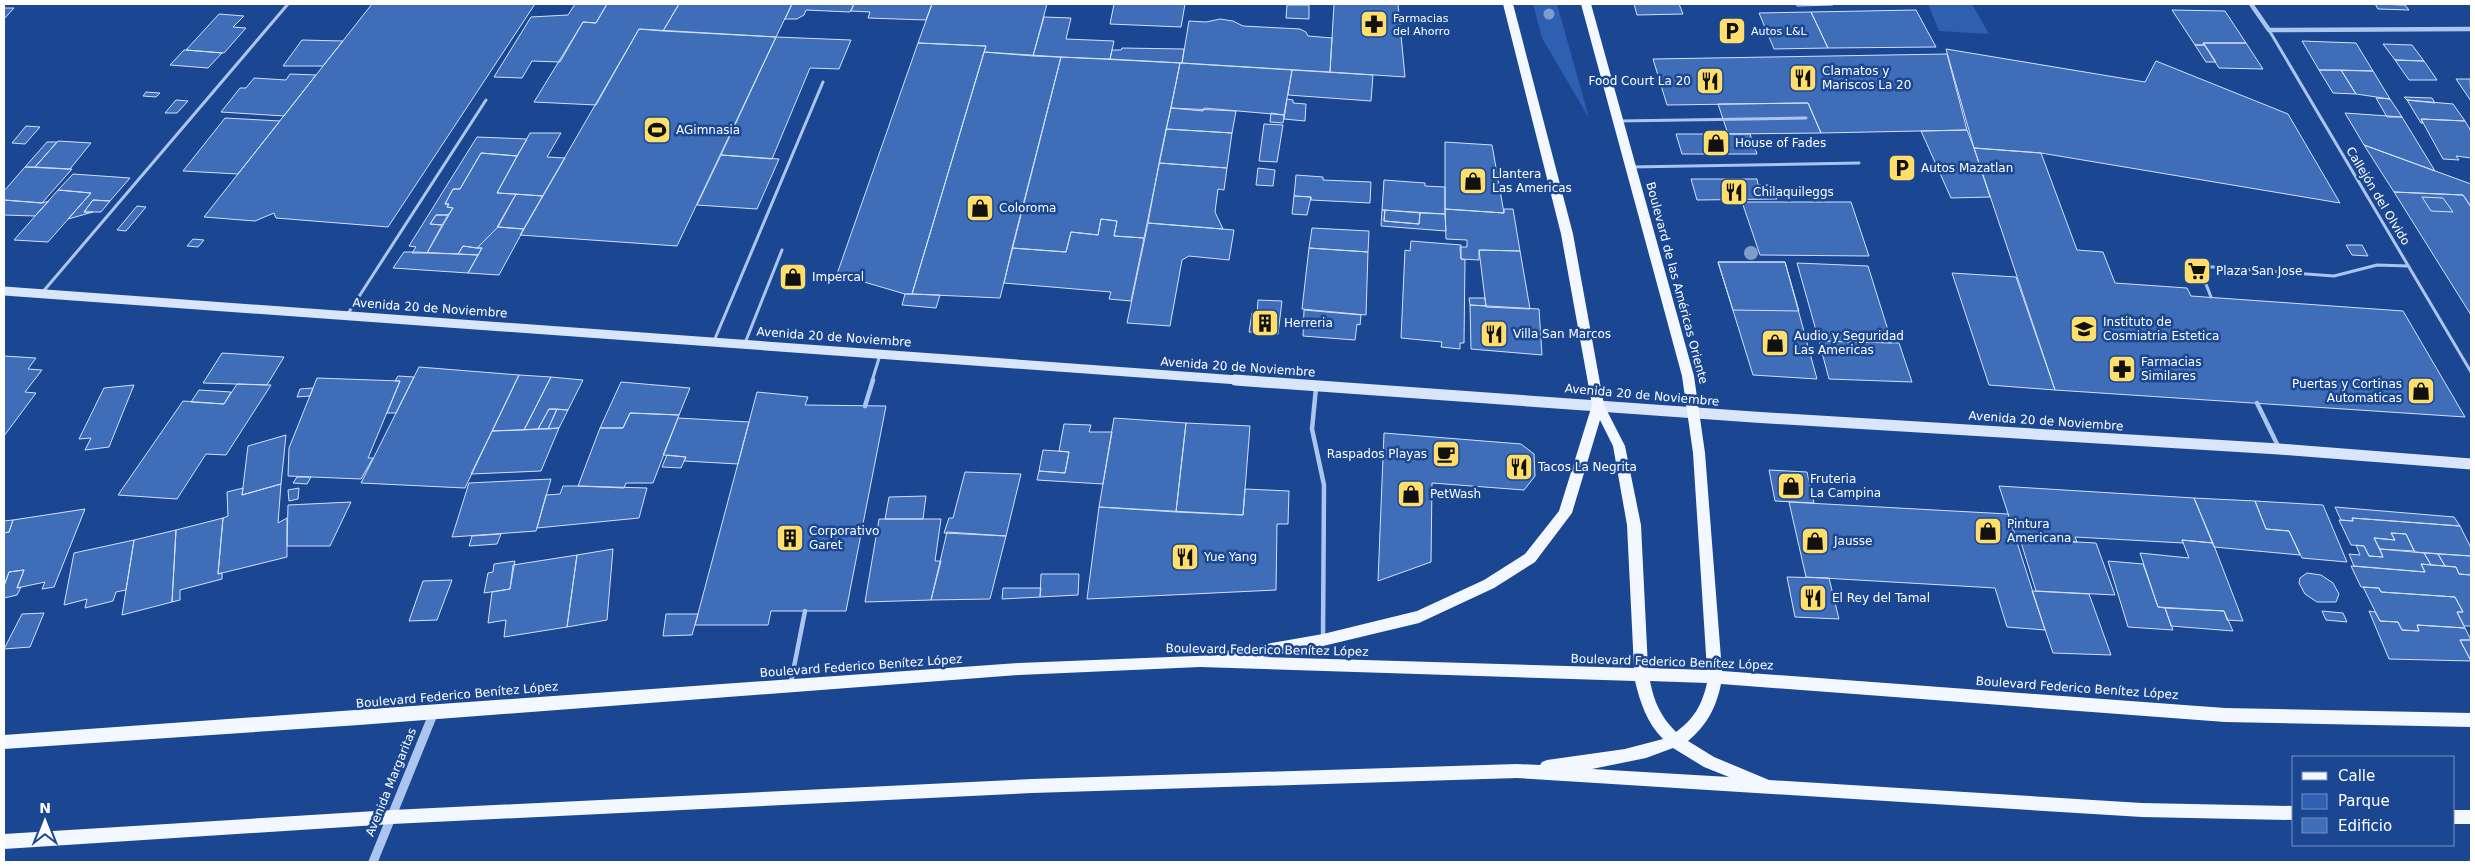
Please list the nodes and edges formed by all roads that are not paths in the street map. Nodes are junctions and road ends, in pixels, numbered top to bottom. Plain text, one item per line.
1 (288, 4) edge
2 (1508, 4) edge
3 (1586, 4) edge
4 (2251, 4) edge
5 (2471, 29) edge
6 (2269, 30) junction
7 (823, 82) dead end
8 (486, 100) dead end
9 (1806, 118) dead end
10 (1619, 121) junction
11 (1859, 163) dead end
12 (1631, 167) junction
13 (782, 250) dead end
14 (2408, 266) junction
15 (4, 292) edge
16 (41, 294) junction
17 (2211, 297) dead end
18 (347, 315) junction
19 (714, 341) junction
20 (745, 343) junction
21 (881, 353) junction
22 (2471, 372) edge
23 (1316, 385) junction
24 (2258, 403) dead end
25 (1598, 405) junction
26 (866, 406) dead end
27 (1694, 412) junction
28 (2279, 449) junction
29 (2471, 464) edge
30 (805, 611) dead end
31 (1323, 640) junction
32 (1200, 661) junction
33 (1641, 675) junction
34 (1715, 677) junction
35 (790, 687) junction
36 (434, 712) junction
37 (2471, 720) edge
38 (1675, 741) junction
39 (4, 742) edge
40 (1517, 771) junction
41 (1773, 788) junction
42 (2292, 813) edge
43 (392, 817) junction
44 (2455, 817) edge
45 (2471, 817) edge
46 (4, 842) edge
47 (374, 862) edge

1 - 16 lane
2 - 25 main road
3 - 10 main road, Boulevard de las Américas Oriente
4 - 6 street, Callejón del Olvido
5 - 6 street
6 - 14 lane, Callejón del Olvido
7 - 19 lane
8 - 18 lane
9 - 10 lane
10 - 12 main road, Boulevard de las Américas Oriente
11 - 12 lane
12 - 27 main road, Boulevard de las Américas Oriente
13 - 20 lane
14 - 17 lane
14 - 22 lane, Callejón del Olvido
15 - 16 main road, Avenida 20 de Noviembre
16 - 18 main road, Avenida 20 de Noviembre
18 - 19 main road, Avenida 20 de Noviembre
19 - 20 main road, Avenida 20 de Noviembre
20 - 21 main road, Avenida 20 de Noviembre
21 - 23 main road, Avenida 20 de Noviembre
21 - 26 lane
23 - 25 main road, Avenida 20 de Noviembre
23 - 31 lane
24 - 28 lane
25 - 27 main road, Avenida 20 de Noviembre
25 - 31 main road
25 - 33 main road
27 - 28 main road, Avenida 20 de Noviembre
27 - 34 main road, Boulevard de las Américas Oriente
28 - 29 main road, Avenida 20 de Noviembre
30 - 35 lane
31 - 32 main road
32 - 33 main road, Boulevard Federico Benítez López
32 - 35 main road, Boulevard Federico Benítez López
33 - 34 main road, Boulevard Federico Benítez López
33 - 38 main road
34 - 37 main road, Boulevard Federico Benítez López
34 - 38 main road, Boulevard de las Américas Oriente
35 - 36 main road, Boulevard Federico Benítez López
36 - 39 main road, Boulevard Federico Benítez López
36 - 43 street, Avenida Margaritas
38 - 40 main road, Boulevard de las Américas Oriente
38 - 41 main road
40 - 41 main road
40 - 43 main road
41 - 42 main road
43 - 46 main road
43 - 47 street, Avenida Margaritas
44 - 45 main road

